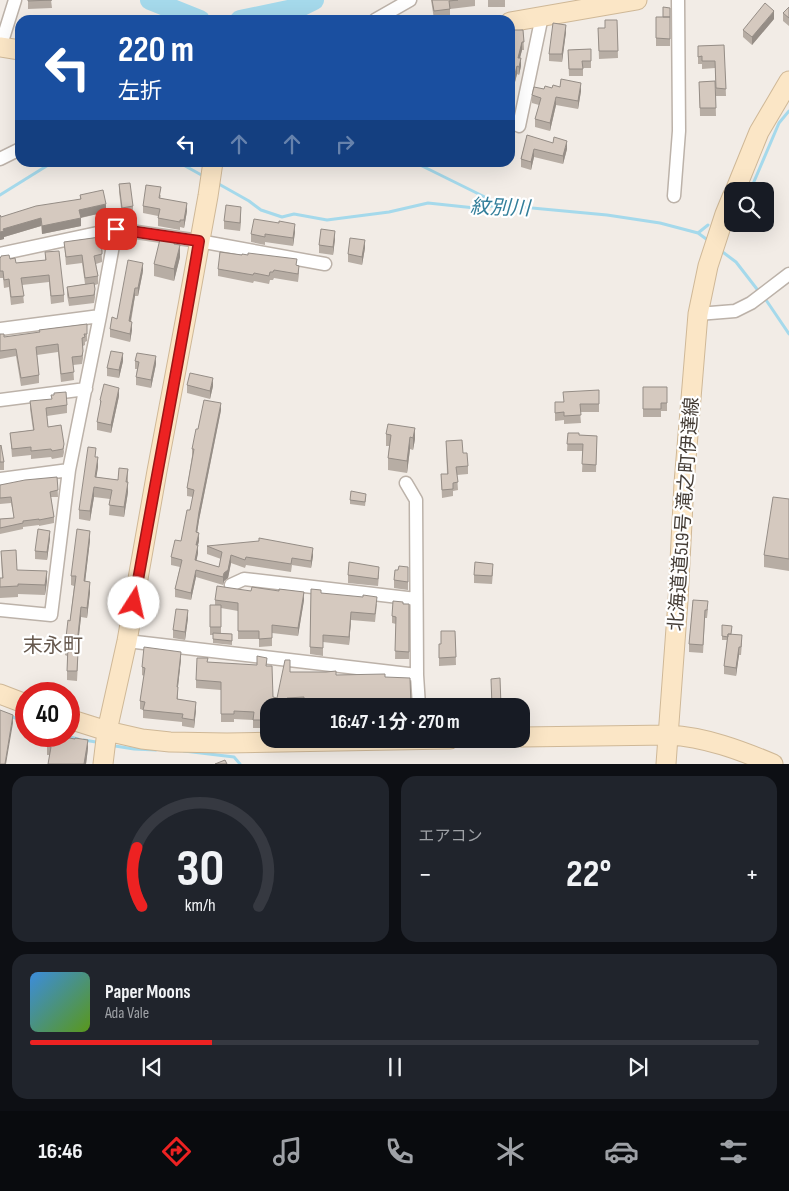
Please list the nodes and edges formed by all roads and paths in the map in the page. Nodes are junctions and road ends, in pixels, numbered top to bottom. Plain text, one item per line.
1 (14, 0) edge
2 (410, 0) edge
3 (637, 0) edge
4 (678, 0) edge
5 (384, 15) edge
6 (542, 16) junction
7 (515, 21) edge
8 (0, 48) edge
9 (15, 50) edge
10 (789, 81) edge
11 (519, 126) dead end
12 (15, 152) edge
13 (0, 159) edge
14 (212, 167) edge
15 (739, 182) edge
16 (674, 196) dead end
17 (724, 217) edge
18 (116, 229) junction
19 (199, 241) junction
20 (0, 254) edge
21 (325, 264) dead end
22 (785, 277) edge
23 (698, 314) junction
24 (100, 316) junction
25 (0, 329) edge
26 (86, 389) junction
27 (0, 400) edge
28 (69, 470) junction
29 (0, 479) edge
30 (406, 483) dead end
31 (231, 585) dead end
32 (416, 599) junction
33 (0, 610) edge
34 (127, 641) junction
35 (417, 675) junction
36 (0, 694) edge
37 (418, 698) edge
38 (15, 700) edge
39 (80, 723) edge
40 (107, 731) junction
41 (669, 735) junction
42 (530, 737) edge
43 (260, 742) edge
44 (103, 764) edge
45 (666, 764) edge
46 (773, 764) edge

1 - 8 street
2 - 5 street
3 - 6 street
4 - 16 street
6 - 7 street
6 - 11 street
8 - 9 street
10 - 15 street
12 - 13 street
14 - 19 street
17 - 23 street, 北海道道519号 滝之町伊達線
18 - 19 street
18 - 20 street
18 - 24 street
19 - 21 street
19 - 34 street
22 - 23 street
23 - 41 street, 北海道道519号 滝之町伊達線
24 - 25 street
24 - 26 street
26 - 27 street
26 - 28 street
28 - 29 street
28 - 33 street
30 - 32 street
31 - 32 street
32 - 35 street
34 - 35 street
34 - 40 street
35 - 37 street
36 - 38 street
39 - 40 street
40 - 43 street
40 - 44 street
41 - 42 street
41 - 45 street, 北海道道519号 滝之町伊達線
41 - 46 street

